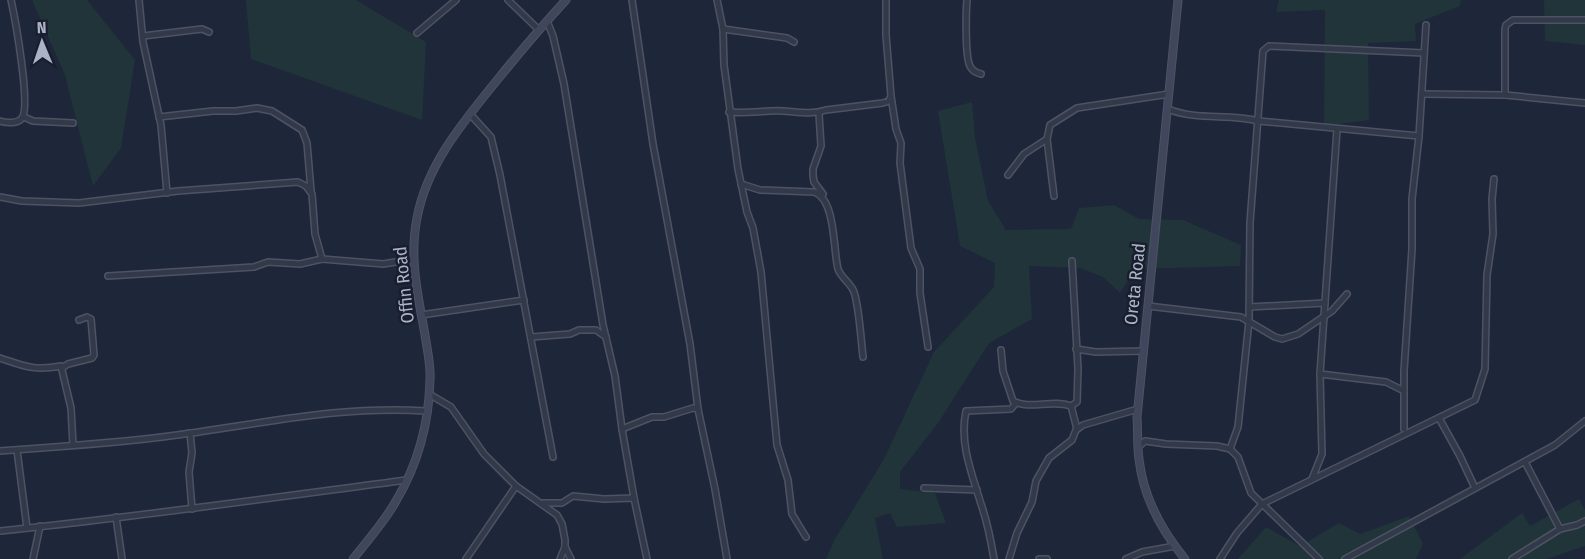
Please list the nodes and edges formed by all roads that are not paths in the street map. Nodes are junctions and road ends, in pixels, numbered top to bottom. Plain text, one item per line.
1 (11, 0) edge
2 (139, 0) edge
3 (456, 0) edge
4 (508, 0) edge
5 (566, 0) edge
6 (632, 0) edge
7 (717, 0) edge
8 (886, 0) edge
9 (967, 0) edge
10 (1178, 0) edge
11 (1585, 20) edge
12 (547, 21) junction
13 (1425, 25) dead end
14 (723, 29) junction
15 (539, 30) junction
16 (208, 32) dead end
17 (417, 33) dead end
18 (143, 36) junction
19 (794, 42) dead end
20 (1424, 53) junction
21 (981, 74) dead end
22 (1169, 94) junction
23 (1422, 94) junction
24 (1505, 95) junction
25 (891, 96) junction
26 (1585, 103) edge
27 (1168, 109) junction
28 (729, 112) junction
29 (470, 114) junction
30 (819, 114) junction
31 (24, 117) junction
32 (159, 117) junction
33 (0, 121) edge
34 (1259, 121) junction
35 (73, 123) dead end
36 (1337, 129) junction
37 (1419, 136) junction
38 (1047, 139) junction
39 (1008, 175) dead end
40 (1494, 179) dead end
41 (741, 184) junction
42 (167, 193) junction
43 (312, 194) junction
44 (0, 196) edge
45 (1054, 196) dead end
46 (824, 198) junction
47 (322, 259) junction
48 (414, 259) junction
49 (1072, 261) dead end
50 (108, 276) dead end
51 (1347, 294) dead end
52 (524, 300) junction
53 (1325, 303) junction
54 (1148, 306) junction
55 (1249, 307) junction
56 (421, 315) junction
57 (1325, 316) junction
58 (79, 320) dead end
59 (1249, 321) junction
60 (531, 337) junction
61 (606, 337) junction
62 (928, 346) dead end
63 (1076, 349) junction
64 (1001, 350) dead end
65 (1144, 351) junction
66 (863, 357) dead end
67 (0, 358) edge
68 (62, 368) junction
69 (1320, 374) junction
70 (1404, 391) junction
71 (429, 394) junction
72 (1016, 403) junction
73 (1071, 406) junction
74 (1138, 408) junction
75 (698, 409) junction
76 (426, 411) junction
77 (1439, 418) junction
78 (1585, 421) edge
79 (622, 429) junction
80 (1077, 429) junction
81 (1404, 429) dead end
82 (190, 433) junction
83 (73, 445) junction
84 (1138, 447) junction
85 (1230, 449) junction
86 (17, 450) junction
87 (0, 451) edge
88 (553, 457) dead end
89 (1525, 462) junction
90 (1312, 479) junction
91 (407, 480) junction
92 (516, 486) junction
93 (1474, 488) junction
94 (924, 489) dead end
95 (977, 490) junction
96 (634, 498) junction
97 (541, 503) junction
98 (1262, 504) junction
99 (192, 509) junction
100 (116, 517) junction
101 (1585, 521) edge
102 (40, 526) junction
103 (27, 528) junction
104 (1560, 529) junction
105 (0, 531) edge
106 (806, 537) dead end
107 (1175, 546) junction
108 (565, 547) junction
109 (33, 559) edge
110 (122, 559) edge
111 (353, 559) edge
112 (466, 559) edge
113 (560, 559) edge
114 (571, 559) edge
115 (647, 559) edge
116 (727, 559) edge
117 (994, 559) edge
118 (1009, 559) edge
119 (1039, 559) edge
120 (1047, 559) edge
121 (1126, 559) edge
122 (1185, 559) edge
123 (1220, 559) edge
124 (1319, 559) edge
125 (1345, 559) edge
126 (1512, 559) edge

1 - 31 street
2 - 18 street
3 - 17 street
4 - 15 street
5 - 12 street, Offin Road
6 - 75 street
7 - 14 street
8 - 25 street
9 - 21 street
10 - 22 street, Oreta Road
11 - 24 street
12 - 15 street, Offin Road
12 - 61 street
13 - 20 street
14 - 19 street
14 - 28 street
15 - 29 street, Offin Road
16 - 18 street
18 - 32 street
20 - 23 street
20 - 34 street
22 - 27 street, Oreta Road
22 - 38 street
23 - 24 street
23 - 37 street
24 - 26 street
25 - 30 street
25 - 62 street
27 - 34 street
27 - 54 street, Oreta Road
28 - 30 street
28 - 41 street
29 - 48 street, Offin Road
29 - 52 street
30 - 46 street
31 - 33 street
31 - 35 street
32 - 42 street
32 - 43 street
34 - 36 street
34 - 55 street
36 - 37 street
36 - 53 street
37 - 70 street
38 - 39 street
38 - 45 street
40 - 77 street
41 - 46 street
41 - 106 street
42 - 43 street
42 - 44 street
43 - 47 street
46 - 66 street
47 - 48 street
47 - 50 street
48 - 56 street, Offin Road
49 - 63 street
51 - 57 street
52 - 56 street
52 - 60 street
53 - 55 street
53 - 57 street
54 - 59 street
54 - 65 street, Oreta Road
55 - 59 street
56 - 71 street, Offin Road
57 - 59 street
57 - 69 street
58 - 68 street
59 - 85 street
60 - 61 street
60 - 88 street
61 - 79 street
63 - 65 street
63 - 73 street
64 - 72 street
65 - 74 street, Oreta Road
67 - 68 street
68 - 83 street
69 - 70 street
69 - 90 street
70 - 81 street
71 - 76 street, Offin Road
71 - 92 street
72 - 73 street
72 - 95 street
73 - 80 street
74 - 80 street
74 - 84 street, Oreta Road
75 - 79 street
75 - 116 street
76 - 82 street
76 - 91 street, Offin Road
77 - 90 street
77 - 93 street
78 - 89 street
79 - 96 street
80 - 118 street
82 - 83 street
82 - 99 street
83 - 86 street
84 - 85 street
84 - 107 street, Oreta Road
85 - 98 street
86 - 87 street
86 - 103 street
89 - 93 street
89 - 104 street
90 - 98 street
91 - 99 street
91 - 111 street, Offin Road
92 - 97 street
92 - 112 street
93 - 125 street
94 - 95 street
95 - 117 street
96 - 97 street
96 - 115 street
97 - 108 street
98 - 123 street
98 - 124 street
99 - 100 street
100 - 102 street
100 - 110 street
101 - 104 street
102 - 103 street
102 - 109 street
103 - 105 street
104 - 126 street
107 - 121 street
107 - 122 street, Oreta Road
108 - 113 street
108 - 114 street
119 - 120 street

